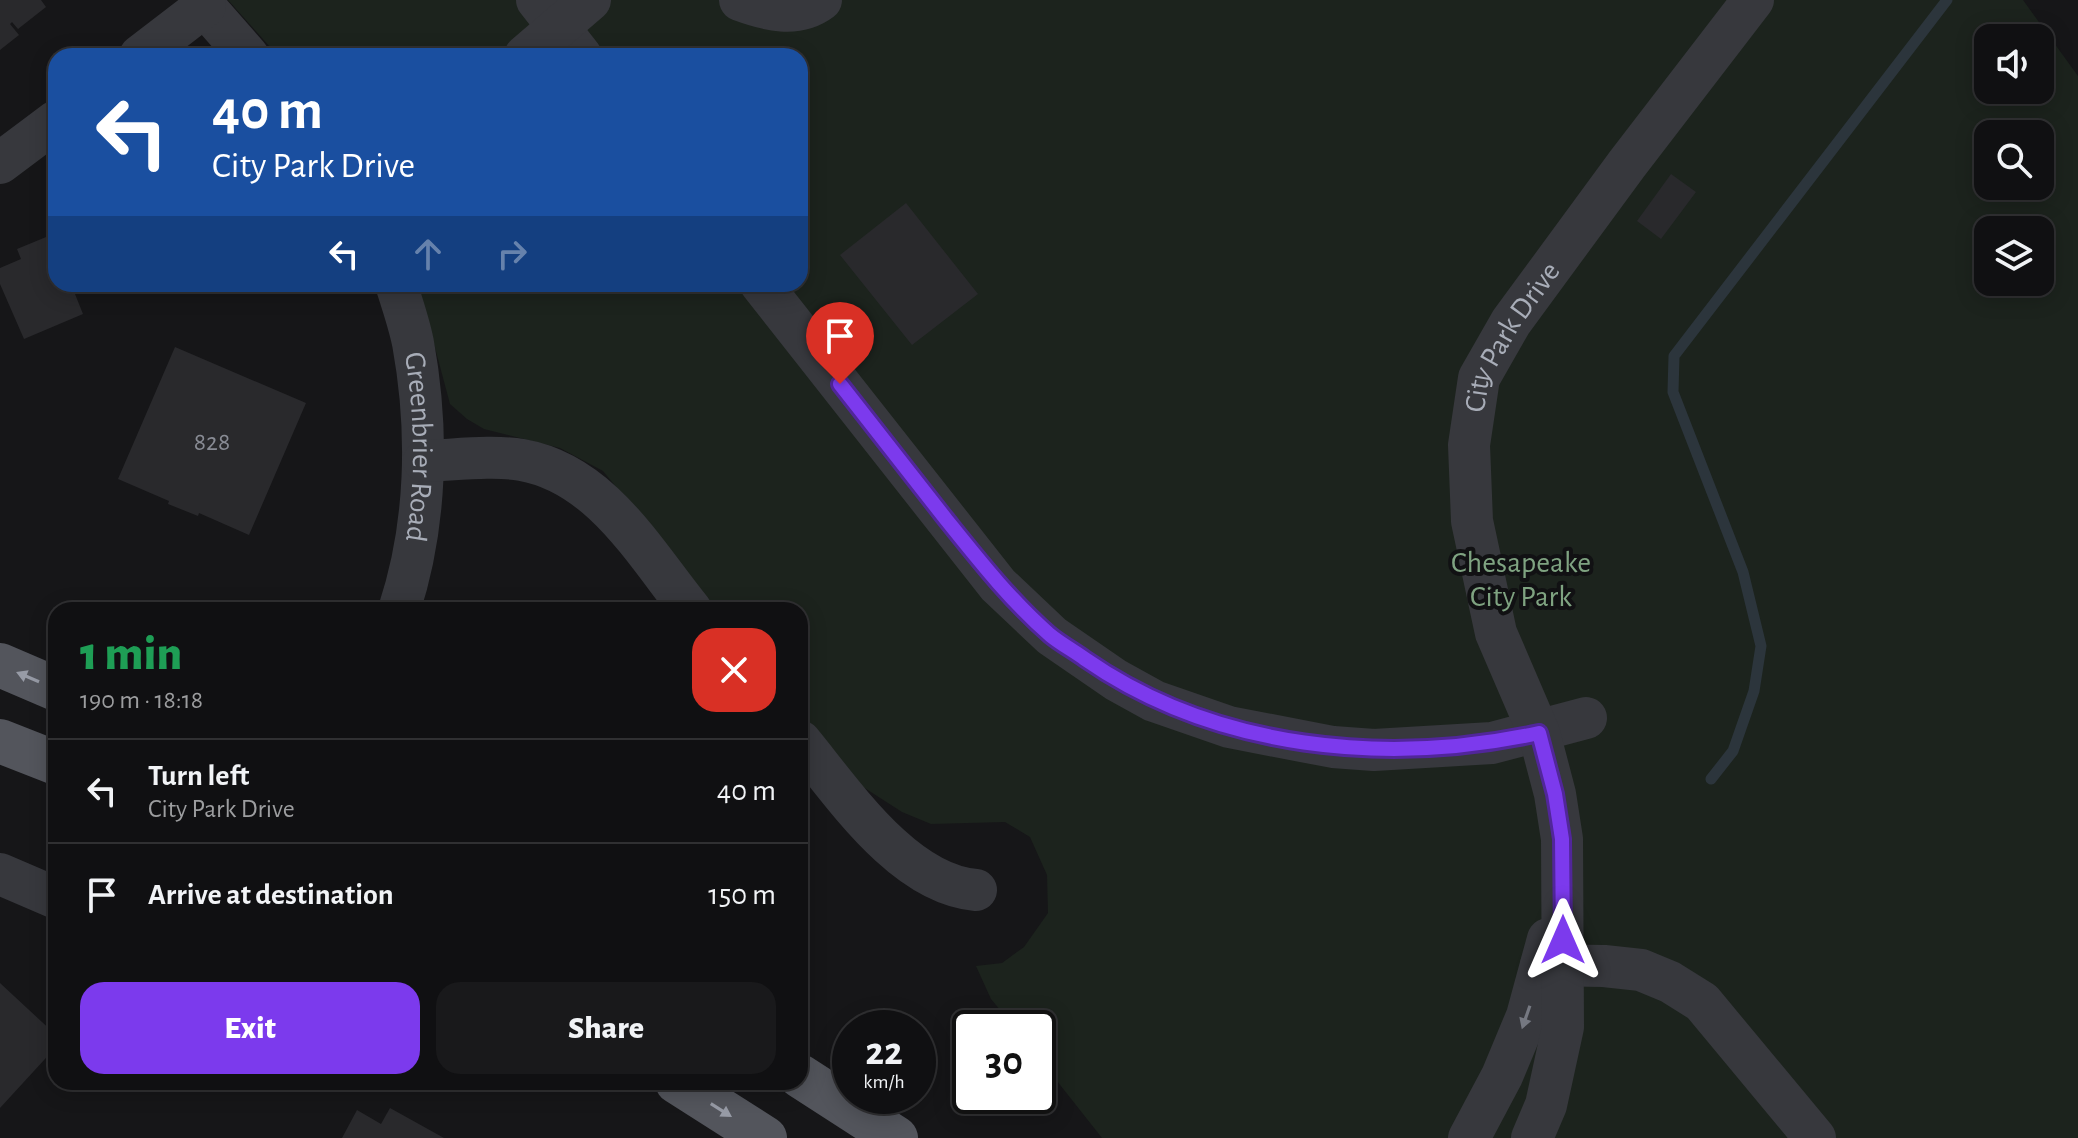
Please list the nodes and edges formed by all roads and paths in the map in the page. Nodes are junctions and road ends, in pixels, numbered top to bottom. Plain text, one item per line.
1 (590, 0) edge
2 (740, 0) edge
3 (821, 0) edge
4 (1753, 0) edge
5 (202, 3) edge
6 (559, 28) edge
7 (149, 48) edge
8 (241, 48) edge
9 (535, 48) edge
10 (48, 127) edge
11 (0, 163) edge
12 (398, 292) edge
13 (767, 292) edge
14 (424, 461) junction
15 (401, 602) edge
16 (685, 602) edge
17 (0, 665) edge
18 (48, 686) edge
19 (1586, 718) dead end
20 (1539, 733) junction
21 (0, 741) edge
22 (808, 751) edge
23 (48, 760) edge
24 (0, 874) edge
25 (976, 890) dead end
26 (48, 895) edge
27 (1552, 966) junction
28 (808, 1081) edge
29 (690, 1090) edge
30 (765, 1138) edge
31 (896, 1138) edge
32 (1469, 1138) edge
33 (1532, 1138) edge
34 (1815, 1138) edge

1 - 6 street
2 - 3 street
4 - 20 street, City Park Drive
5 - 7 street
5 - 8 street
6 - 9 street
10 - 11 street
12 - 14 street, Greenbrier Road
13 - 20 street
14 - 15 street, Greenbrier Road
14 - 16 street
18 -> 17 main road
19 - 20 street
20 - 27 street, City Park Drive
21 - 23 main road
22 - 25 street
24 - 26 street
27 -> 32 street, City Park Drive
27 - 33 street, City Park Drive
27 - 34 street
28 - 31 main road
29 -> 30 main road

